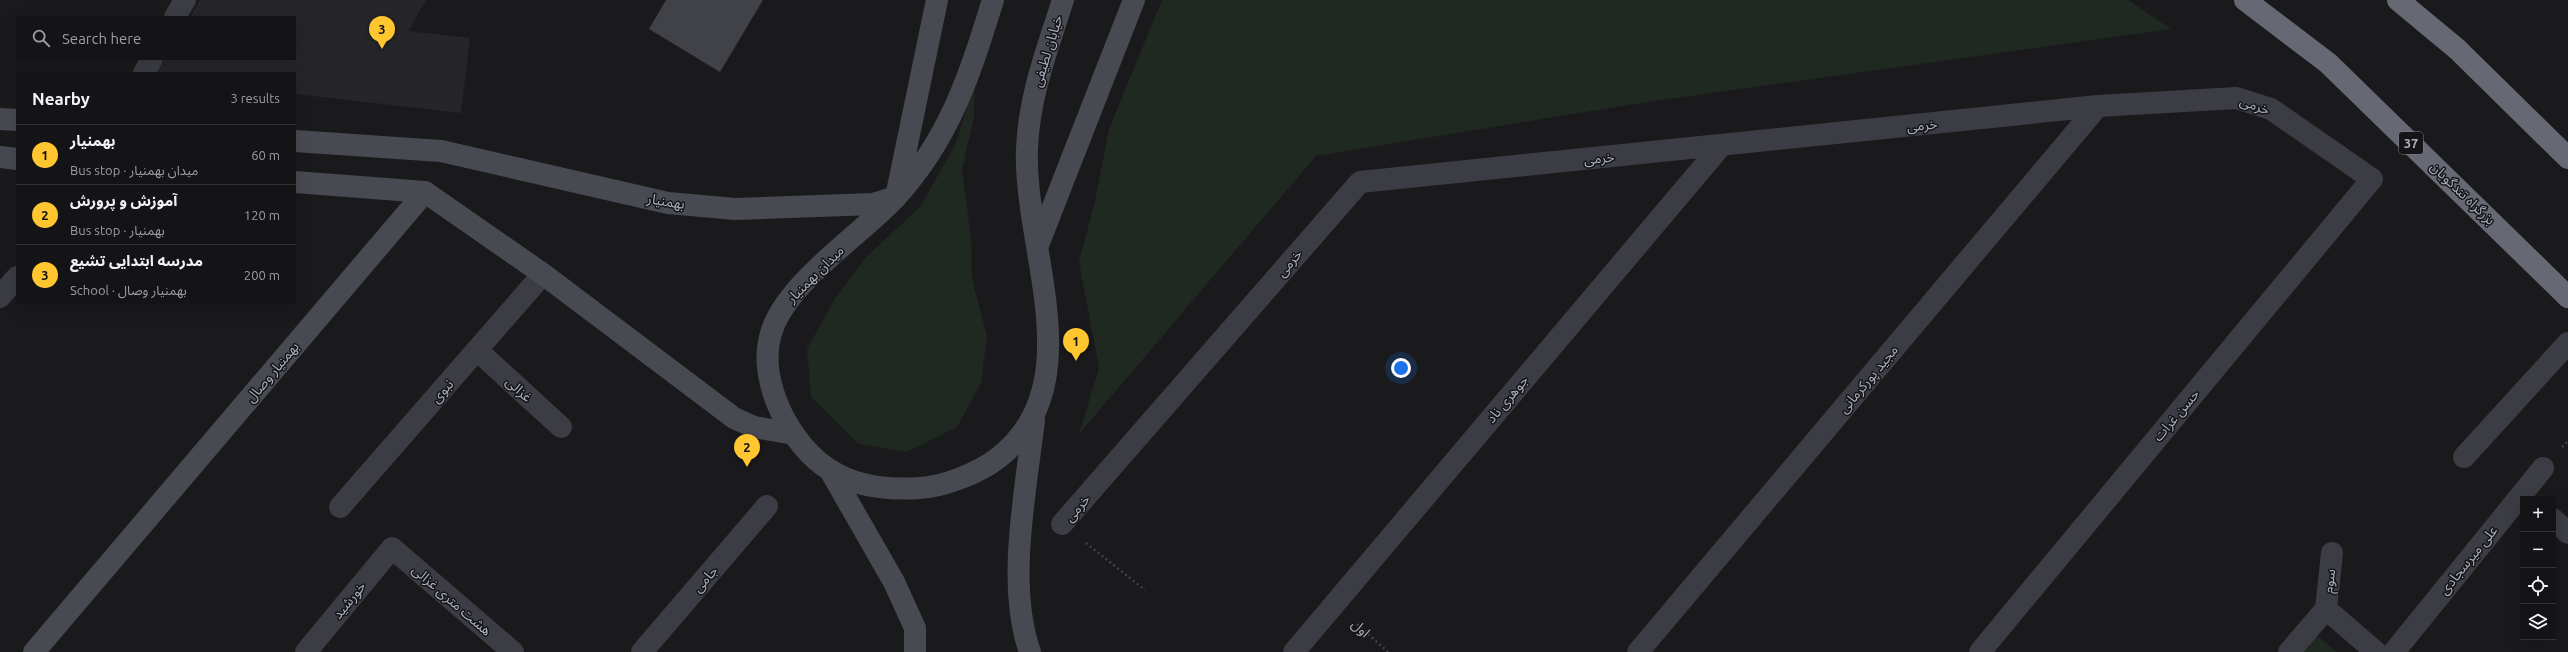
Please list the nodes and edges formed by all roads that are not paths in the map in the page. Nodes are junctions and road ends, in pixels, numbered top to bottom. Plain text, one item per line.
1 (185, 0) edge
2 (937, 0) edge
3 (993, 0) edge
4 (1063, 0) edge
5 (1134, 0) edge
6 (2245, 0) edge
7 (2398, 0) edge
8 (176, 16) edge
9 (151, 60) edge
10 (145, 72) edge
11 (1031, 103) joint
12 (2098, 106) junction
13 (0, 119) edge
14 (16, 120) edge
15 (296, 141) edge
16 (1721, 146) junction
17 (0, 157) edge
18 (2568, 158) edge
19 (16, 159) edge
20 (2372, 179) joint
21 (296, 182) edge
22 (425, 192) junction
23 (896, 197) junction
24 (1037, 246) junction
25 (543, 274) junction
26 (16, 278) edge
27 (0, 297) edge
28 (2568, 297) edge
29 (2568, 343) edge
30 (478, 351) junction
31 (1034, 420) junction
32 (561, 427) dead end
33 (794, 434) junction
34 (2464, 457) dead end
35 (2543, 468) dead end
36 (831, 472) junction
37 (2527, 496) edge
38 (2520, 504) edge
39 (767, 506) dead end
40 (340, 507) dead end
41 (2556, 522) edge
42 (1062, 524) road end
43 (2568, 533) edge
44 (392, 548) joint
45 (2332, 553) dead end
46 (2326, 609) junction
47 (34, 652) edge
48 (306, 652) edge
49 (513, 652) edge
50 (642, 652) edge
51 (915, 652) edge
52 (1030, 652) edge
53 (1294, 652) edge
54 (1638, 652) edge
55 (1980, 652) edge
56 (2289, 652) edge
57 (2376, 652) edge
58 (2394, 652) edge

1 - 8 street
2 - 23 main road
3 - 23 main road, میدان بهمنیار
4 - 11 main road, خیابان لطیفی
5 - 24 main road
6 - 28 highway, بزرگراه تندگویان / 37
7 - 18 highway
9 - 10 street
11 - 24 main road, میدان بهمنیار
12 - 16 street, خرمی
12 - 20 street, خرمی
12 - 54 street, مجید پورکرمانی
13 - 14 main road
15 - 23 main road, بهمنیار
16 - 42 street, خرمی
16 - 53 street, جوهری ناد
17 - 19 main road
20 - 55 street, حسن غرات
21 - 22 main road
22 - 25 main road
22 - 47 main road, بهمنیار وصال
23 - 33 main road, میدان بهمنیار
24 - 31 main road, میدان بهمنیار
25 - 30 street, نبوی
25 - 33 main road
26 - 27 street
29 - 34 street
30 - 32 street, غزالی
30 - 40 street, نبوی
31 - 36 main road, میدان بهمنیار
31 - 52 main road
33 - 36 main road, میدان بهمنیار
35 - 37 street, علی میرسجادی
36 - 51 main road
38 - 58 street, علی میرسجادی
39 - 50 street, جامی
41 - 43 street
44 - 48 street, خورشید
44 - 49 street, هشت متری غزالی
45 - 46 street, سوم
46 - 56 street
46 - 57 street

